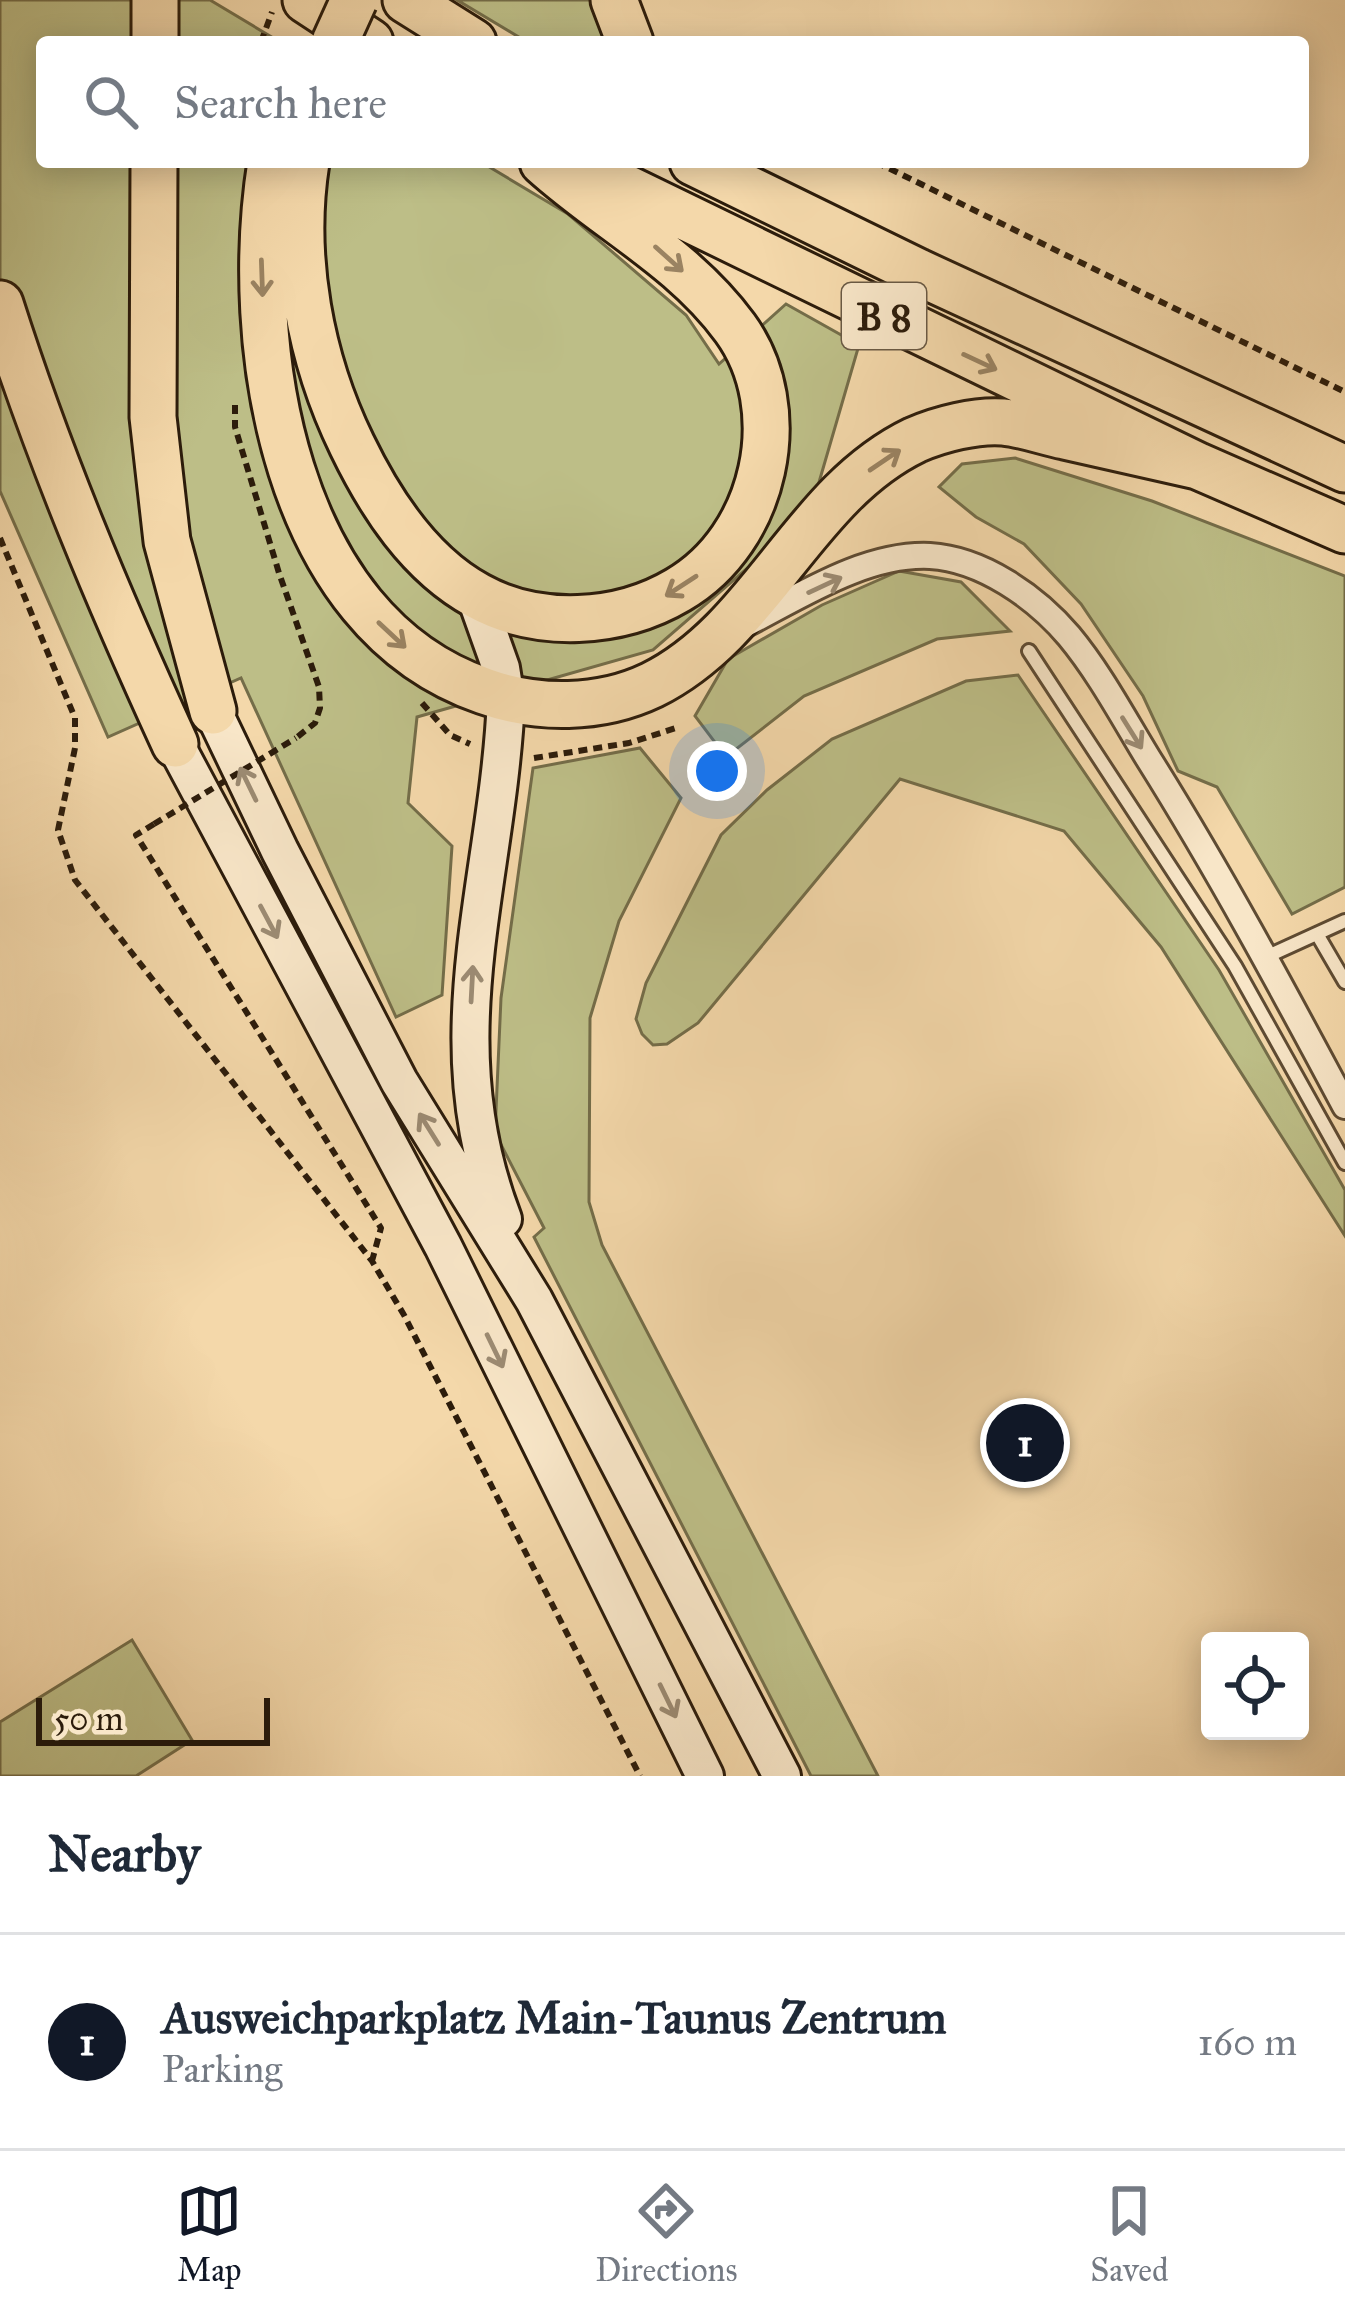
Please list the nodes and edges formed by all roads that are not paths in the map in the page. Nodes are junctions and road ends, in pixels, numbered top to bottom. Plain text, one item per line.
1 (155, 0) edge
2 (306, 0) edge
3 (320, 0) edge
4 (354, 0) edge
5 (406, 0) edge
6 (614, 0) edge
7 (155, 36) edge
8 (305, 36) edge
9 (338, 36) edge
10 (361, 36) edge
11 (463, 36) edge
12 (628, 36) edge
13 (154, 168) edge
14 (270, 168) edge
15 (306, 168) edge
16 (551, 168) edge
17 (585, 168) edge
18 (705, 168) edge
19 (769, 168) edge
20 (918, 272) junction
21 (0, 304) edge
22 (1198, 466) junction
23 (1345, 469) edge
24 (1345, 530) edge
25 (475, 595) junction
26 (720, 637) junction
27 (1029, 651) dead end
28 (506, 699) junction
29 (213, 711) joint
30 (175, 744) joint
31 (1345, 921) edge
32 (1318, 934) junction
33 (1266, 957) junction
34 (1345, 982) edge
35 (1345, 1106) edge
36 (1345, 1162) edge
37 (534, 1300) junction
38 (705, 1776) edge
39 (782, 1776) edge

1 - 7 highway
2 - 10 highway
3 - 8 highway
4 - 9 highway, bridge
5 - 11 highway
6 - 12 highway
13 - 29 highway
14 -> 28 highway
15 - 25 highway
16 -> 25 highway
17 -> 22 highway, B 8
18 - 20 highway, B 8
19 - 20 highway
20 - 23 highway, B 8
21 - 30 highway
22 - 24 highway, B 8
26 -> 22 highway
25 - 28 main road
26 - 28 highway
26 -> 33 street
27 - 36 lane
37 -> 28 main road
37 -> 29 main road
30 -> 38 main road
31 - 32 lane
32 - 33 lane
32 - 34 lane
33 - 35 street
37 - 39 main road

